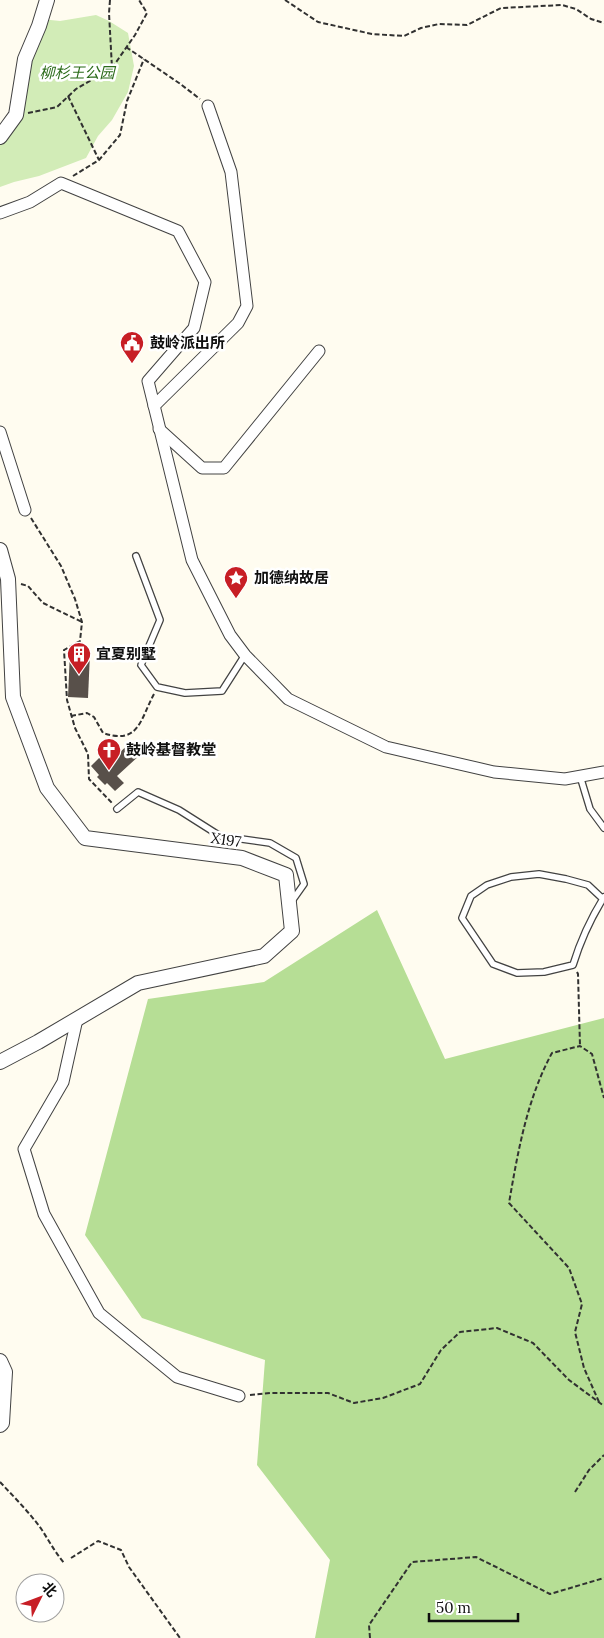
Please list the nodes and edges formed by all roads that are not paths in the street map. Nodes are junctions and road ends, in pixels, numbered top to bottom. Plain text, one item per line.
1 (47, 0) edge
2 (208, 106) road end
3 (0, 137) edge
4 (0, 213) edge
5 (319, 351) dead end
6 (154, 406) junction
7 (159, 428) junction
8 (0, 432) edge
9 (25, 510) road end
10 (0, 550) edge
11 (136, 556) dead end
12 (245, 655) junction
13 (604, 772) edge
14 (580, 776) junction
15 (117, 808) road end
16 (604, 828) edge
17 (603, 898) edge
18 (290, 905) junction
19 (77, 1019) junction
20 (0, 1062) edge
21 (0, 1361) edge
22 (239, 1396) road end
23 (0, 1425) edge

1 - 3 street
2 - 6 street
4 - 6 street
5 - 7 street
6 - 7 street
7 - 12 street
8 - 9 street
10 - 18 street, X197 / X197
11 - 12 lane
12 - 14 street
13 - 14 street
14 - 16 lane
15 - 18 lane
17 - 17 lane
18 - 19 street, X197 / X197
19 - 20 street, X197 / X197
19 - 22 street
21 - 23 street

